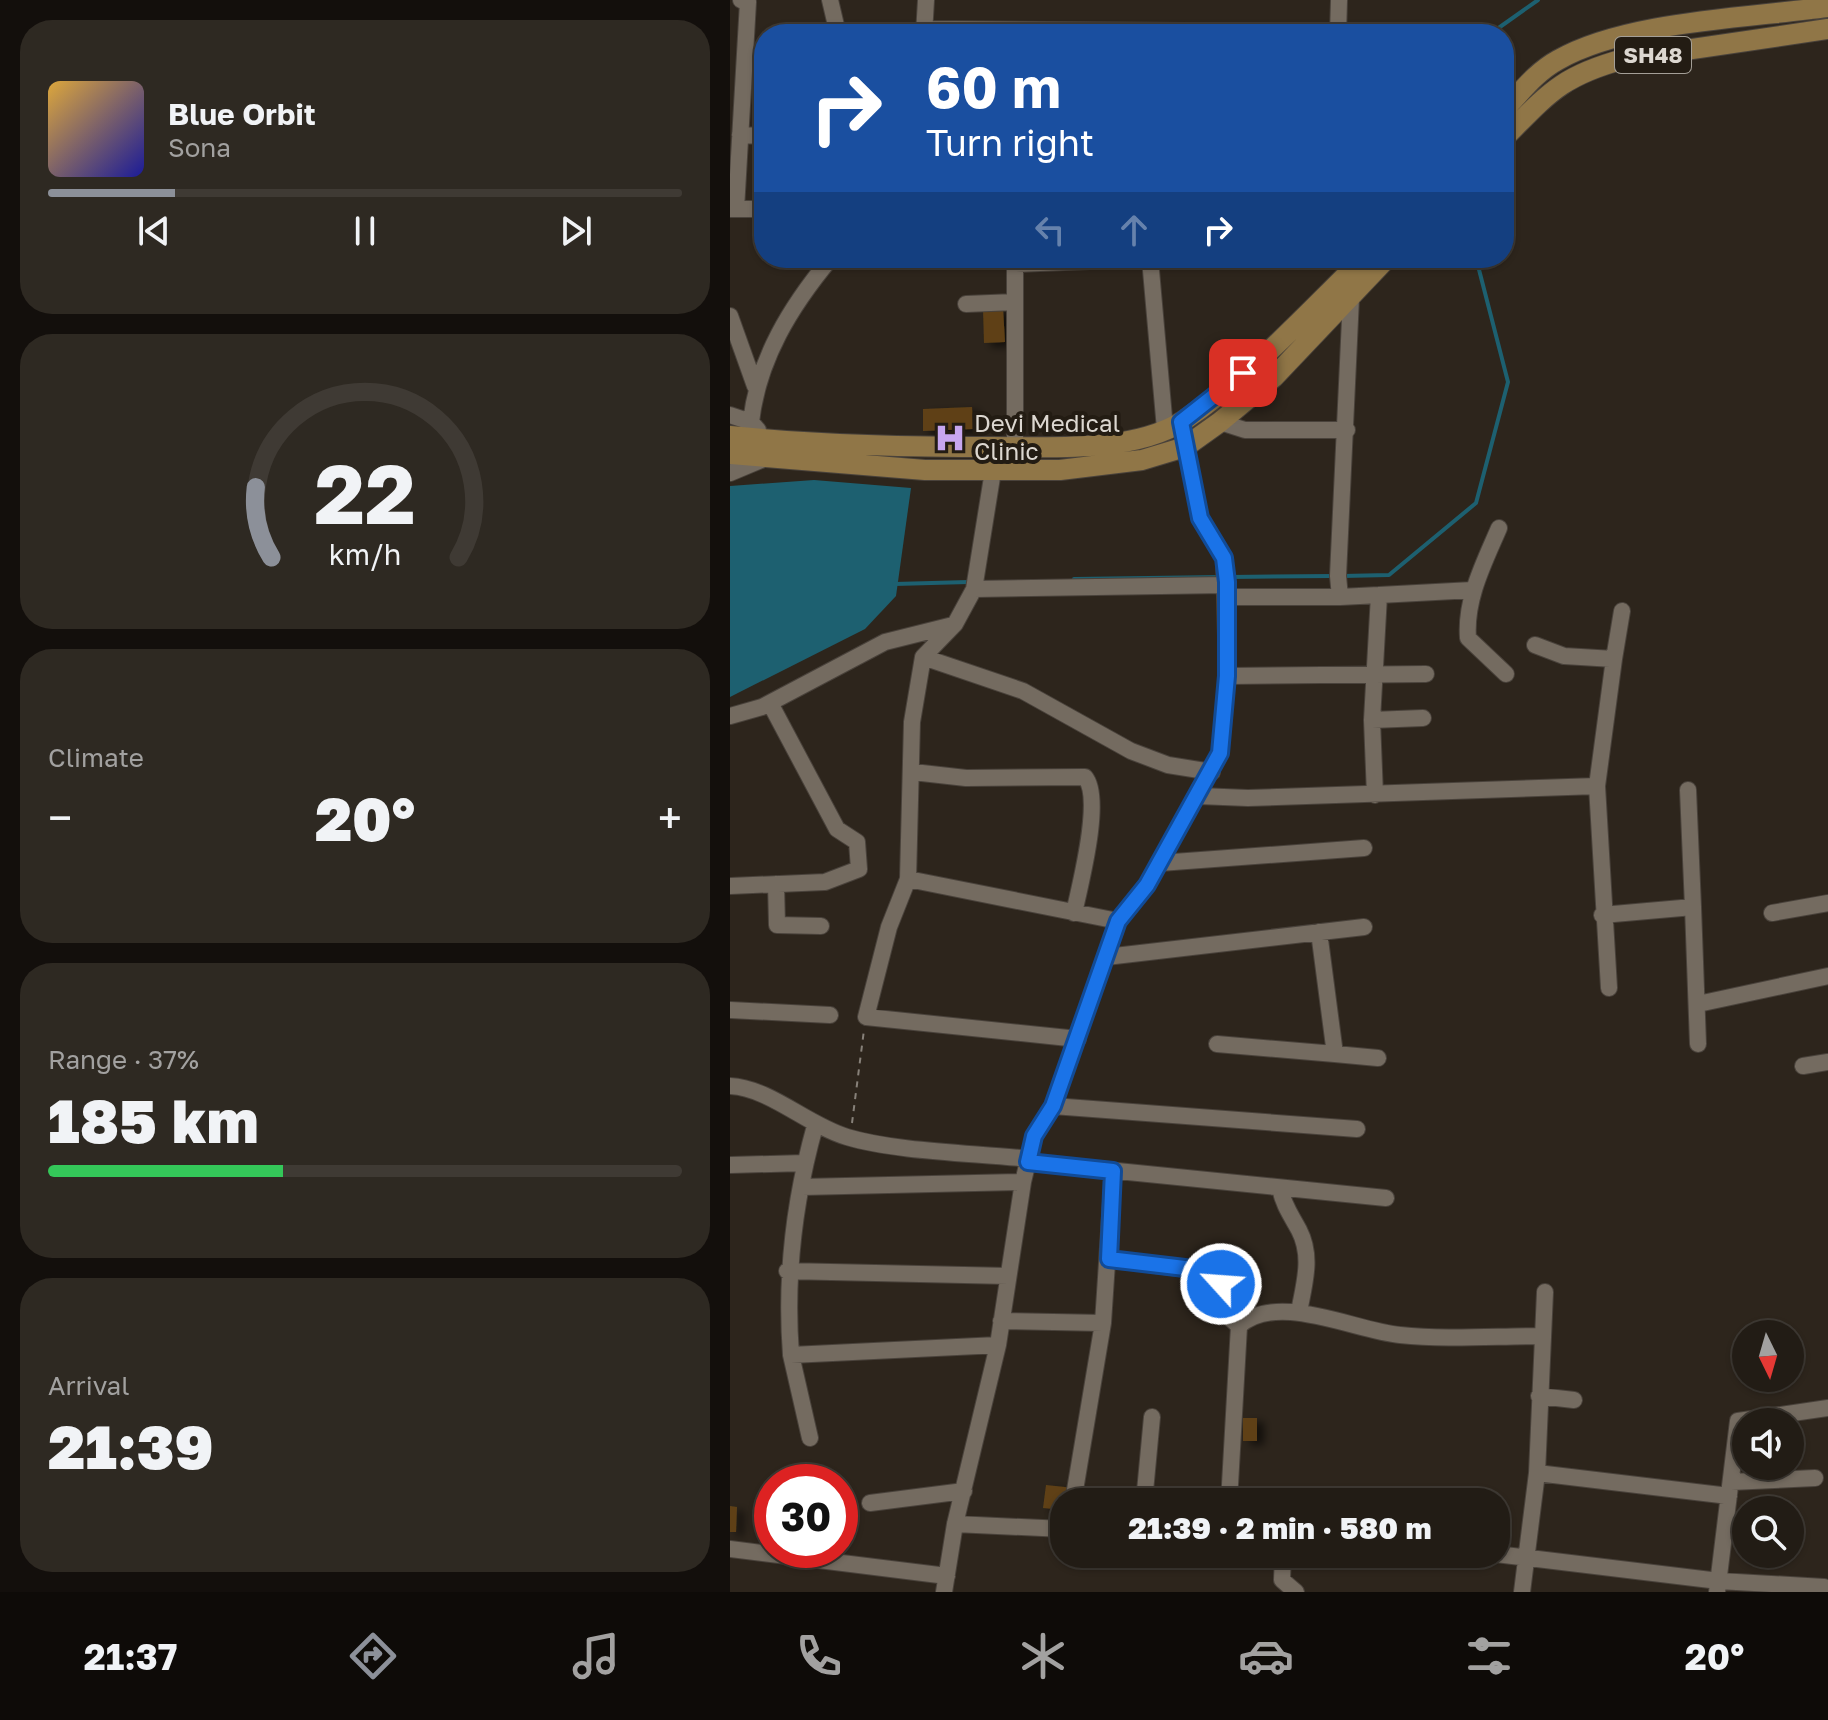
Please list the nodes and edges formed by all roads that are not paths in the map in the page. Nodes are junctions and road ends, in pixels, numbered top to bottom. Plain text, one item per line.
1 (741, 0) edge
2 (830, 0) edge
3 (926, 0) edge
4 (1339, 0) edge
5 (1828, 7) edge
6 (836, 24) edge
7 (925, 24) edge
8 (1338, 24) edge
9 (1828, 29) edge
10 (1514, 99) edge
11 (1514, 128) edge
12 (740, 135) junction
13 (754, 136) edge
14 (733, 209) edge
15 (754, 209) edge
16 (823, 268) edge
17 (1015, 268) edge
18 (1151, 268) edge
19 (1354, 268) edge
20 (1378, 268) edge
21 (1351, 298) junction
22 (1015, 302) junction
23 (966, 304) dead end
24 (730, 316) edge
25 (755, 386) junction
26 (730, 415) edge
27 (1220, 422) junction
28 (1173, 425) junction
29 (1347, 430) junction
30 (739, 441) edge
31 (992, 447) junction
32 (1185, 447) junction
33 (1016, 448) junction
34 (766, 449) junction
35 (1015, 470) junction
36 (993, 471) junction
37 (730, 473) edge
38 (1499, 528) dead end
39 (974, 589) junction
40 (1473, 590) junction
41 (1225, 591) junction
42 (1379, 595) junction
43 (1340, 597) junction
44 (1622, 611) dead end
45 (955, 624) junction
46 (1535, 645) dead end
47 (923, 657) junction
48 (1614, 659) junction
49 (1426, 674) dead end
50 (1506, 674) dead end
51 (1227, 676) junction
52 (1373, 676) junction
53 (770, 703) junction
54 (730, 716) edge
55 (1423, 718) dead end
56 (1372, 720) junction
57 (913, 772) junction
58 (1212, 772) junction
59 (1597, 786) junction
60 (1688, 790) dead end
61 (1375, 795) junction
62 (1199, 796) junction
63 (1364, 848) dead end
64 (1160, 863) junction
65 (908, 879) junction
66 (776, 884) junction
67 (730, 886) edge
68 (1828, 903) edge
69 (1693, 907) junction
70 (1074, 913) junction
71 (1772, 913) dead end
72 (1602, 915) junction
73 (1118, 921) junction
74 (821, 926) dead end
75 (1364, 927) dead end
76 (1319, 932) junction
77 (1106, 957) junction
78 (1828, 976) edge
79 (1609, 988) dead end
80 (1698, 1004) junction
81 (730, 1010) edge
82 (830, 1015) dead end
83 (1078, 1039) junction
84 (1217, 1044) dead end
85 (1698, 1044) dead end
86 (1335, 1054) junction
87 (1378, 1058) dead end
88 (1828, 1062) edge
89 (1803, 1066) dead end
90 (730, 1086) edge
91 (1053, 1106) junction
92 (815, 1126) junction
93 (1357, 1129) dead end
94 (1029, 1161) junction
95 (804, 1163) junction
96 (730, 1165) edge
97 (1113, 1171) junction
98 (1023, 1182) junction
99 (802, 1187) junction
100 (1280, 1189) junction
101 (1386, 1198) dead end
102 (1109, 1259) junction
103 (787, 1271) junction
104 (1008, 1276) junction
105 (1545, 1292) dead end
106 (1299, 1312) junction
107 (1001, 1321) junction
108 (1103, 1323) junction
109 (1239, 1326) junction
110 (1542, 1336) junction
111 (998, 1345) junction
112 (791, 1355) junction
113 (1539, 1396) junction
114 (1574, 1400) dead end
115 (1828, 1408) edge
116 (1152, 1417) dead end
117 (810, 1438) dead end
118 (1537, 1473) junction
119 (1815, 1478) dead end
120 (1075, 1488) edge
121 (1145, 1488) edge
122 (1230, 1488) edge
123 (1730, 1489) junction
124 (964, 1491) junction
125 (870, 1503) dead end
126 (955, 1524) junction
127 (1050, 1528) edge
128 (730, 1549) edge
129 (1510, 1555) edge
130 (1527, 1556) junction
131 (1282, 1568) edge
132 (946, 1584) edge
133 (1718, 1586) edge
134 (1824, 1587) dead end
135 (1296, 1592) edge
136 (1522, 1592) edge

1 - 12 street
2 - 6 street
3 - 7 street
4 - 8 street
5 - 10 main road, SH48
9 - 11 main road, SH48
12 - 13 street
12 - 14 street
14 - 15 street
16 - 25 street
17 - 22 street
18 - 28 street
19 - 28 main road
20 - 21 main road
21 - 27 main road
21 - 29 street
22 - 23 street
22 - 33 street
24 - 25 street
25 - 30 street
26 - 30 street
27 - 29 street
27 - 32 main road
28 - 32 street
28 - 33 main road
29 - 43 street
30 - 34 main road
31 - 33 main road
31 - 34 main road
31 - 36 street
32 - 35 main road
32 - 41 street
33 - 35 street
34 - 36 main road
34 - 37 street
35 - 36 main road
36 - 39 street
38 - 40 street
39 - 41 street
39 - 45 street
40 - 42 street
40 - 50 street
41 - 43 street
41 - 51 street
42 - 43 street
42 - 52 street
44 - 48 street
45 - 47 street
45 - 53 street
46 - 48 street
47 - 57 street
47 - 58 street
48 - 59 street
49 - 52 street
51 - 52 street
51 - 58 street
52 - 56 street
53 - 54 street
53 - 66 street
55 - 56 street
56 - 61 street
57 - 65 street
57 - 70 street
58 - 62 street
59 - 61 street
59 - 72 street
60 - 69 street
61 - 62 street
62 - 64 street
63 - 64 street
64 - 73 street
65 - 70 street
65 - 83 street
66 - 67 street
66 - 74 street
68 - 71 street
69 - 72 street
69 - 80 street
70 - 73 street
72 - 79 street
73 - 77 street
75 - 76 street
76 - 77 street
76 - 86 street
77 - 83 street
78 - 80 street
80 - 85 street
81 - 82 street
83 - 91 street
84 - 86 street
86 - 87 street
88 - 89 street
90 - 92 street
91 - 93 street
91 - 94 street
92 - 94 street
92 - 95 street
94 - 97 street
94 - 98 street
95 - 96 street
95 - 99 street
97 - 100 street
97 - 102 street
98 - 99 street
98 - 104 street
99 - 103 street
100 - 101 street
100 - 106 street
102 - 108 street
102 - 109 street
103 - 104 street
103 - 112 street
104 - 107 street
105 - 110 street
106 - 109 street
106 - 110 street
107 - 108 street
107 - 111 street
108 - 120 street
109 - 122 street
110 - 113 street
111 - 112 street
111 - 124 street
112 - 117 street
113 - 114 street
113 - 118 street
115 - 123 street
116 - 121 street
118 - 123 street
118 - 130 street
119 - 123 street
123 - 133 street
124 - 125 street
124 - 126 street
126 - 127 street
126 - 132 street
128 - 132 street
129 - 130 street
130 - 133 street
130 - 136 street
131 - 135 street
133 - 134 street

